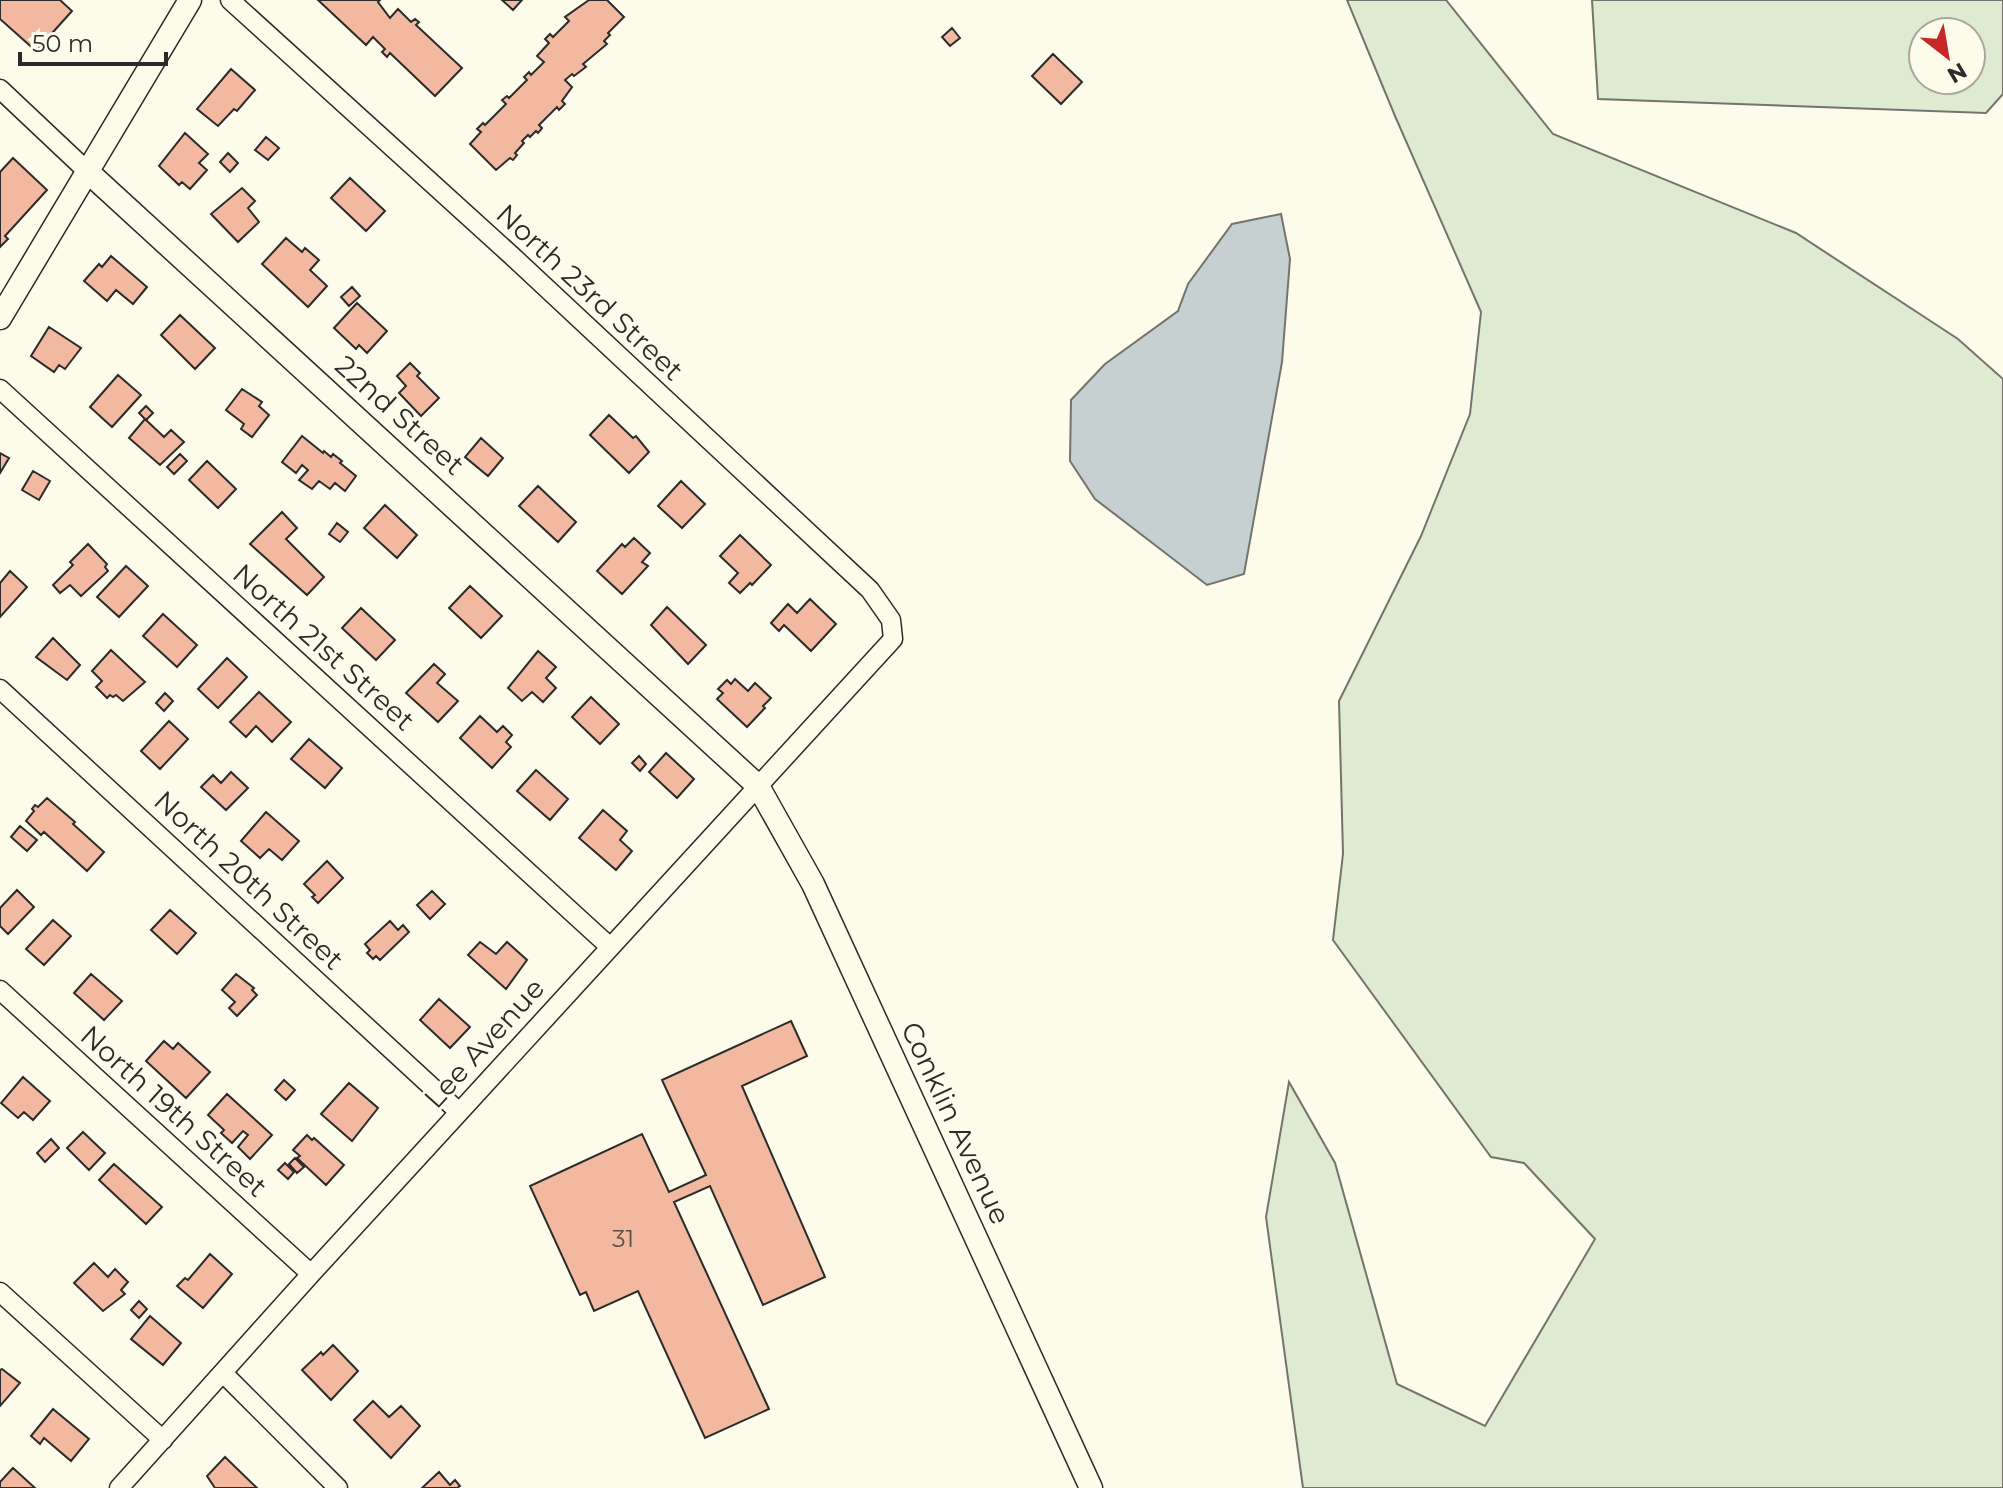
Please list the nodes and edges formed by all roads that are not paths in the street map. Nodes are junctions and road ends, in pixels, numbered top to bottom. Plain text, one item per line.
1 (190, 0) edge
2 (230, 0) edge
3 (2, 95) edge
4 (87, 171) junction
5 (0, 318) edge
6 (0, 389) edge
7 (893, 639) joint
8 (0, 689) edge
9 (758, 786) junction
10 (610, 947) junction
11 (0, 990) edge
12 (459, 1112) junction
13 (311, 1274) junction
14 (0, 1292) edge
15 (223, 1373) junction
16 (163, 1440) junction
17 (119, 1488) edge
18 (338, 1488) edge
19 (1091, 1488) edge

1 - 4 street
2 - 7 street, North 23rd Street
3 - 4 street, 22nd Street
4 - 5 street
4 - 9 street, 22nd Street
6 - 10 street, North 21st Street
7 - 9 street, Lee Avenue
8 - 12 street, North 20th Street
9 - 10 street, Lee Avenue
9 - 19 street, Conklin Avenue
10 - 12 street, Lee Avenue
11 - 13 street, North 19th Street
12 - 13 street, Lee Avenue
13 - 15 street, Lee Avenue
14 - 16 street
15 - 16 street, Lee Avenue
15 - 18 street
16 - 17 street, Lee Avenue

